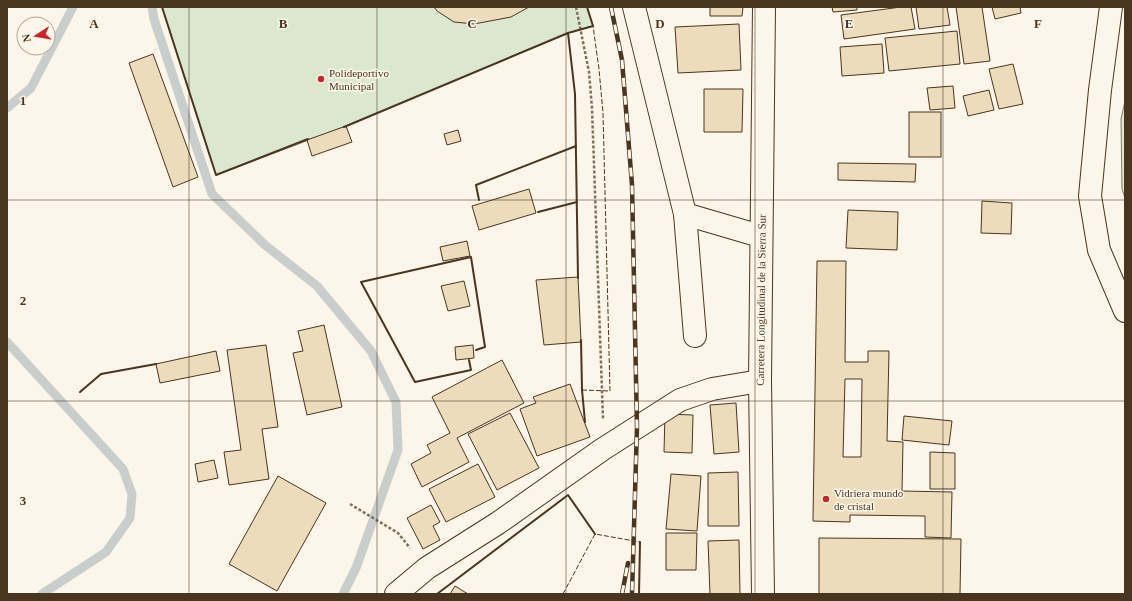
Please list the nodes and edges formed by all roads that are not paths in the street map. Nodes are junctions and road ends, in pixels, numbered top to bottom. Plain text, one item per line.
1 (634, 7) edge
2 (764, 7) edge
3 (1111, 7) edge
4 (685, 214) junction
5 (760, 236) junction
6 (1125, 311) edge
7 (695, 336) dead end
8 (760, 381) junction
9 (396, 594) edge
10 (763, 594) edge

1 - 4 main road
2 - 5 main road, Carretera Longitudinal de la Sierra Sur
3 - 6 main road
4 - 5 main road
4 - 7 main road
5 - 8 main road, Carretera Longitudinal de la Sierra Sur
8 - 9 main road
8 - 10 main road, Carretera Longitudinal de la Sierra Sur

